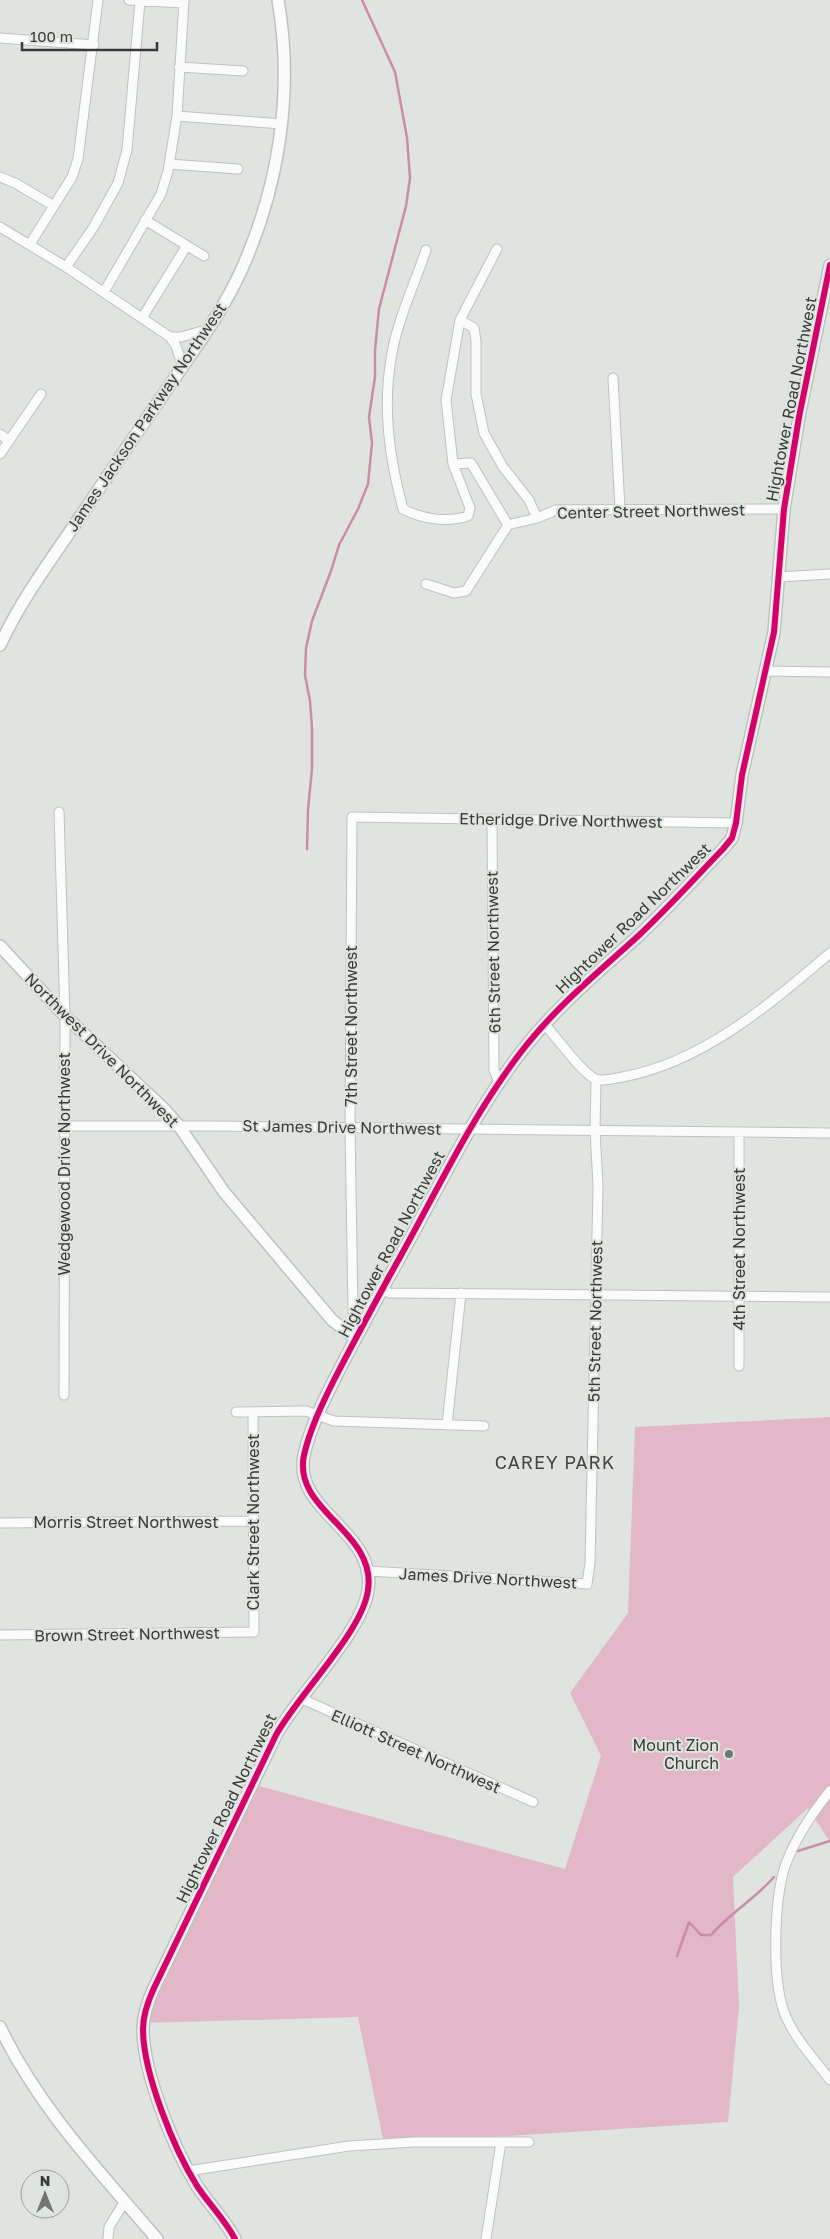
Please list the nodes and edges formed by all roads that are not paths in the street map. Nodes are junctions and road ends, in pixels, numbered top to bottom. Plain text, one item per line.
1 (98, 0) edge
2 (129, 0) edge
3 (278, 0) edge
4 (140, 1) edge
5 (183, 2) edge
6 (0, 38) edge
7 (94, 45) junction
8 (179, 67) junction
9 (243, 70) dead end
10 (177, 116) junction
11 (282, 124) junction
12 (169, 164) junction
13 (238, 169) dead end
14 (0, 177) edge
15 (54, 206) junction
16 (145, 220) junction
17 (0, 227) edge
18 (30, 244) junction
19 (186, 247) junction
20 (497, 249) dead end
21 (426, 250) dead end
22 (204, 256) dead end
23 (830, 266) edge
24 (66, 267) junction
25 (104, 292) junction
26 (142, 318) junction
27 (460, 320) junction
28 (209, 328) junction
29 (170, 337) junction
30 (183, 367) junction
31 (613, 378) dead end
32 (41, 394) dead end
33 (0, 434) edge
34 (9, 441) junction
35 (0, 454) edge
36 (453, 464) junction
37 (620, 509) junction
38 (784, 509) junction
39 (537, 518) junction
40 (508, 525) junction
41 (830, 574) edge
42 (778, 576) junction
43 (426, 584) dead end
44 (0, 645) edge
45 (766, 671) junction
46 (830, 672) edge
47 (59, 812) dead end
48 (386, 818) joint
49 (492, 819) junction
50 (736, 823) junction
51 (0, 946) edge
52 (830, 953) edge
53 (65, 1016) junction
54 (544, 1024) junction
55 (596, 1079) junction
56 (499, 1083) junction
57 (64, 1126) junction
58 (179, 1126) junction
59 (350, 1127) junction
60 (470, 1128) junction
61 (595, 1130) junction
62 (739, 1132) junction
63 (830, 1133) edge
64 (382, 1290) junction
65 (461, 1294) junction
66 (595, 1294) junction
67 (739, 1296) junction
68 (830, 1297) edge
69 (358, 1333) junction
70 (738, 1366) dead end
71 (64, 1395) dead end
72 (236, 1412) dead end
73 (252, 1412) junction
74 (318, 1414) junction
75 (447, 1425) junction
76 (484, 1426) dead end
77 (252, 1521) junction
78 (0, 1523) edge
79 (590, 1562) joint
80 (368, 1571) junction
81 (254, 1632) joint
82 (0, 1635) edge
83 (300, 1698) junction
84 (830, 1791) edge
85 (533, 1802) dead end
86 (0, 2027) edge
87 (830, 2080) edge
88 (501, 2142) junction
89 (529, 2142) dead end
90 (188, 2171) junction
91 (125, 2201) junction
92 (108, 2239) edge
93 (157, 2239) edge
94 (235, 2239) edge
95 (486, 2239) edge

1 - 7 street
2 - 4 street
3 - 11 street, James Jackson Parkway Northwest
4 - 5 street
4 - 24 street
5 - 8 street
6 - 7 street
7 - 15 street
8 - 9 street
8 - 10 street
10 - 11 street
10 - 12 street
11 - 28 street, James Jackson Parkway Northwest
12 - 13 street
12 - 16 street
14 - 15 street
15 - 18 street
16 - 19 street
16 - 25 street
17 - 18 street
18 - 24 street
19 - 22 street
19 - 26 street
20 - 27 street
21 - 36 street
23 - 38 street, Hightower Road Northwest
24 - 25 street
25 - 26 street
26 - 29 street
27 - 36 street
27 - 39 street
28 - 29 street
28 - 30 street, James Jackson Parkway Northwest
29 - 30 street
30 - 44 street, James Jackson Parkway Northwest
31 - 37 street
32 - 34 street
33 - 34 street
34 - 35 street
36 - 40 street
37 - 38 street, Center Street Northwest
37 - 39 street, Center Street Northwest
38 - 42 street, Hightower Road Northwest
39 - 40 street, Center Street Northwest
40 - 43 street
41 - 42 street
42 - 45 street, Hightower Road Northwest
45 - 46 street
45 - 50 street, Hightower Road Northwest
47 - 53 street, Wedgewood Drive Northwest
48 - 49 street, Etheridge Drive Northwest
48 - 59 street, 7th Street Northwest
49 - 50 street, Etheridge Drive Northwest
49 - 56 street, 6th Street Northwest
50 - 54 street, Hightower Road Northwest
51 - 53 street, Northwest Drive Northwest
52 - 55 street
53 - 57 street, Wedgewood Drive Northwest
53 - 58 street, Northwest Drive Northwest
54 - 55 street
54 - 56 street, Hightower Road Northwest
55 - 61 street, 5th Street Northwest
56 - 60 street, Hightower Road Northwest
57 - 58 street, St James Drive Northwest
57 - 71 street, Wedgewood Drive Northwest
58 - 59 street, St James Drive Northwest
58 - 69 street, Northwest Drive Northwest
59 - 60 street, St James Drive Northwest
59 - 69 street, 7th Street Northwest
60 - 61 street, St James Drive Northwest
60 - 64 street, Hightower Road Northwest
61 - 62 street, St James Drive Northwest
61 - 66 street, 5th Street Northwest
62 - 63 street, St James Drive Northwest
62 - 67 street, 4th Street Northwest
64 - 65 street
64 - 69 street, Hightower Road Northwest
65 - 66 street
65 - 75 street
66 - 67 street
66 - 79 street, 5th Street Northwest
67 - 68 street
67 - 70 street, 4th Street Northwest
69 - 74 street, Hightower Road Northwest
72 - 73 street
73 - 74 street
73 - 77 street, Clark Street Northwest
74 - 75 street
74 - 80 street, Hightower Road Northwest
75 - 76 street
77 - 78 street, Morris Street Northwest
77 - 81 street, Clark Street Northwest
79 - 80 street, James Drive Northwest
80 - 83 street, Hightower Road Northwest
81 - 82 street, Brown Street Northwest
83 - 85 street, Elliott Street Northwest
83 - 90 street, Hightower Road Northwest
84 - 87 street
86 - 91 street
88 - 89 street
88 - 90 street
88 - 95 street
90 - 94 street, Hightower Road Northwest
91 - 92 street
91 - 93 street

